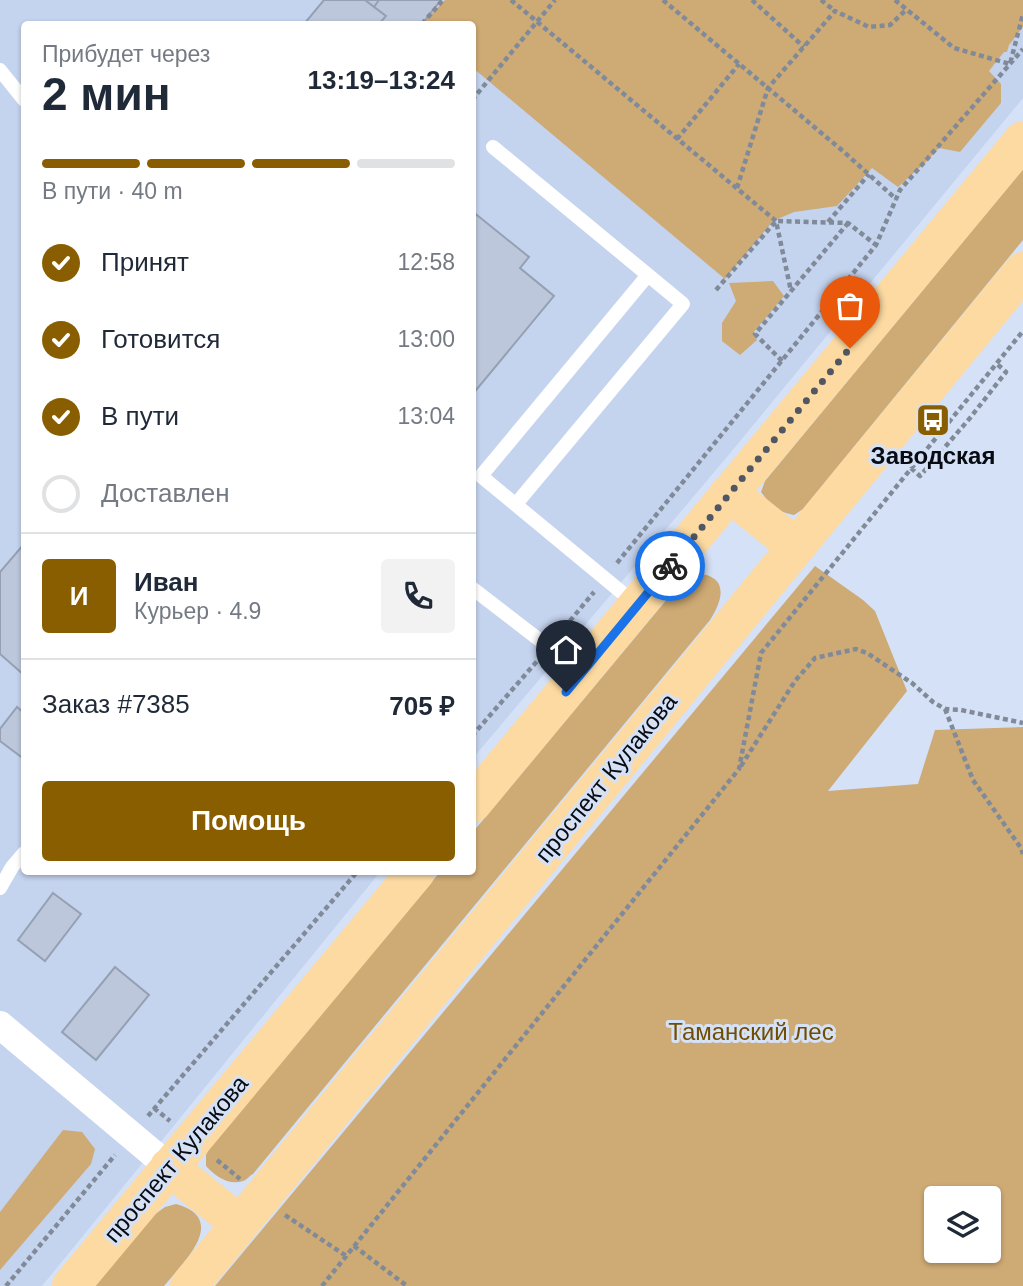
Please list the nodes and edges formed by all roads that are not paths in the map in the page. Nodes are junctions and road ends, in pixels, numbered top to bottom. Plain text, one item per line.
1 (0, 69) edge
2 (21, 96) edge
3 (1023, 140) edge
4 (494, 147) dead end
5 (1023, 271) edge
6 (649, 275) junction
7 (729, 493) junction
8 (516, 504) junction
9 (796, 547) junction
10 (476, 591) edge
11 (638, 606) junction
12 (582, 673) junction
13 (476, 799) edge
14 (21, 856) edge
15 (413, 875) edge
16 (0, 888) edge
17 (0, 1025) edge
18 (181, 1153) junction
19 (251, 1210) junction
20 (71, 1286) edge
21 (189, 1286) edge

1 - 2 lane
3 - 7 main road
4 - 6 lane
5 - 9 main road, проспект Кулакова
6 - 8 lane
6 - 8 lane
7 - 9 main road
7 - 11 main road
8 - 11 lane
9 - 19 main road, проспект Кулакова
10 - 12 lane
11 - 12 main road
12 - 13 main road
14 - 16 lane
15 - 18 main road, проспект Кулакова
17 - 18 street
18 - 19 main road
18 - 20 main road, проспект Кулакова
19 - 21 main road, проспект Кулакова

